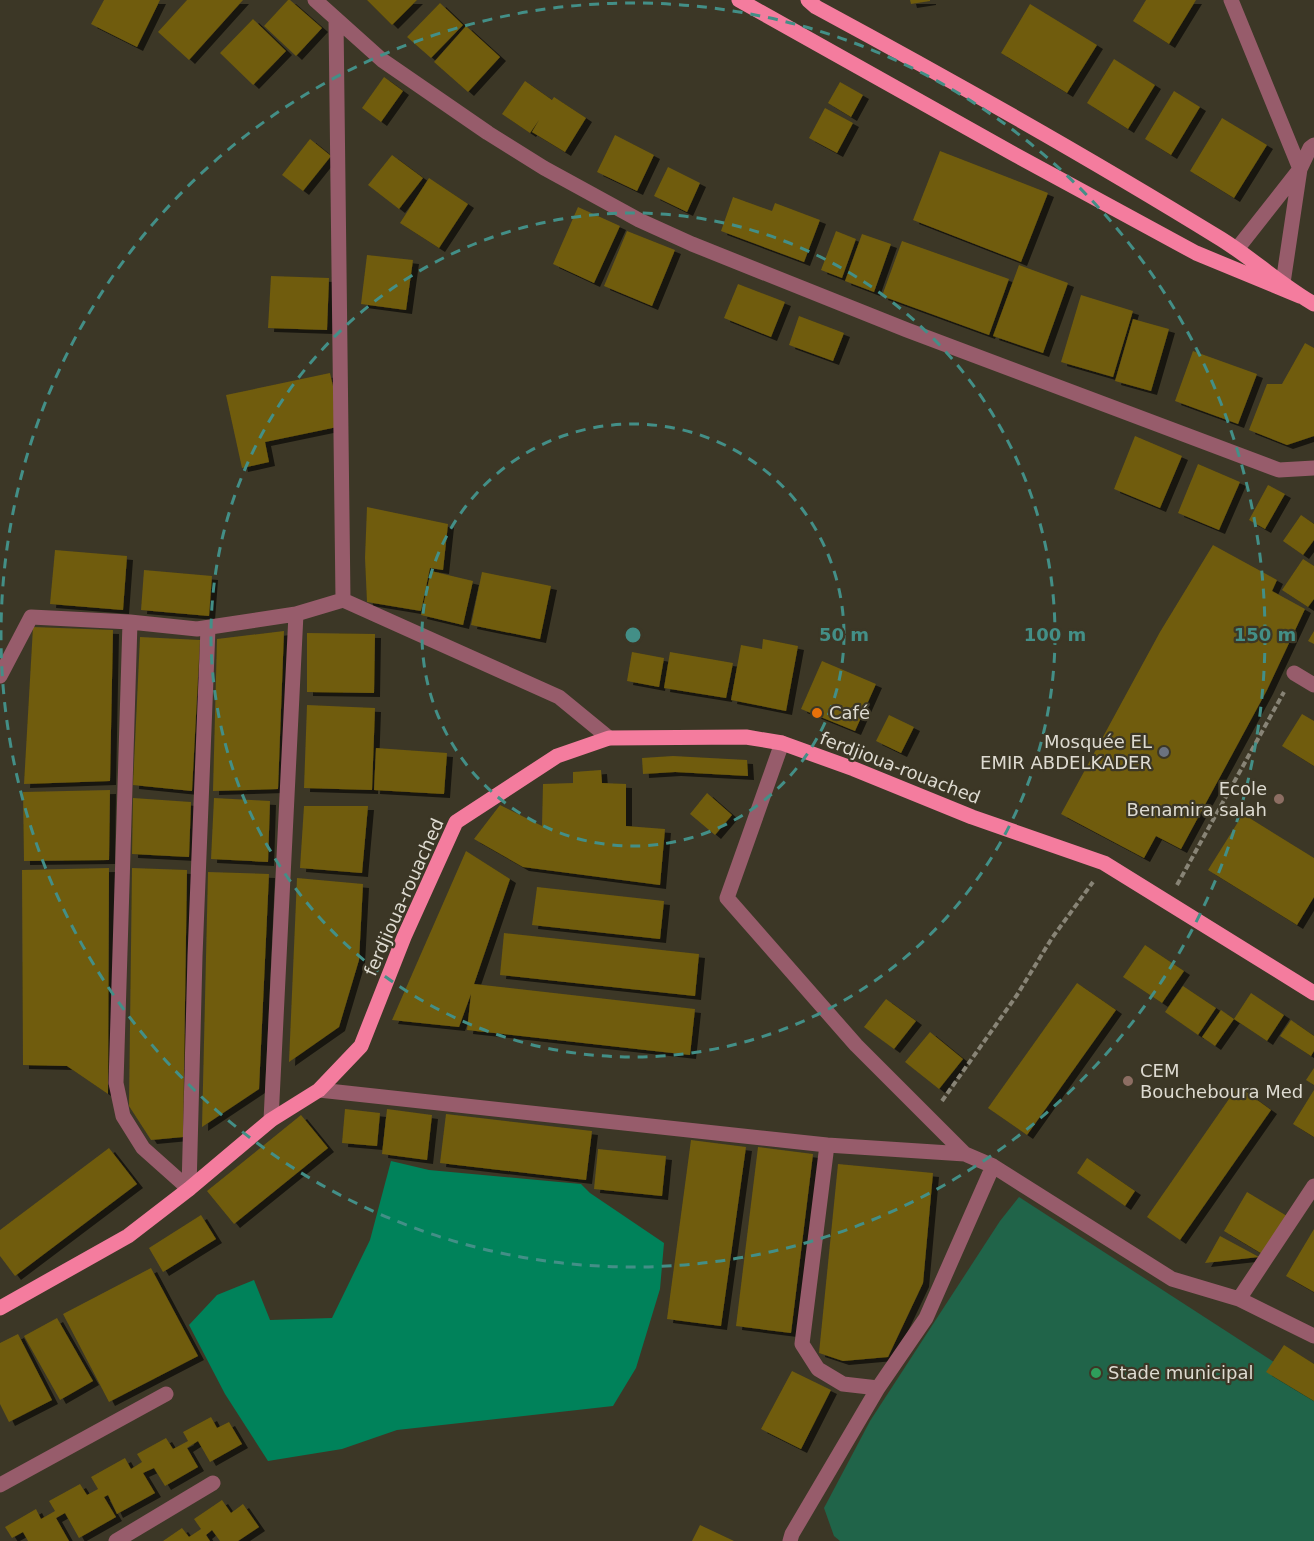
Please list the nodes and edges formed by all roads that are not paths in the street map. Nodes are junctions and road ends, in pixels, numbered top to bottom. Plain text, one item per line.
1 (315, 0) edge
2 (739, 0) edge
3 (810, 0) edge
4 (1232, 0) edge
5 (336, 19) junction
6 (1314, 145) edge
7 (1300, 169) junction
8 (1237, 249) junction
9 (1283, 283) junction
10 (1300, 296) junction
11 (1314, 304) edge
12 (1314, 468) edge
13 (344, 600) junction
14 (296, 614) junction
15 (130, 622) junction
16 (208, 628) junction
17 (1294, 673) road end
18 (0, 676) edge
19 (1314, 685) edge
20 (609, 738) junction
21 (782, 743) junction
22 (1314, 993) edge
23 (319, 1090) junction
24 (271, 1120) junction
25 (827, 1144) junction
26 (965, 1154) junction
27 (993, 1166) junction
28 (1314, 1186) edge
29 (189, 1189) junction
30 (1239, 1299) junction
31 (0, 1308) edge
32 (1314, 1336) edge
33 (878, 1388) junction
34 (166, 1394) dead end
35 (213, 1483) dead end
36 (0, 1485) edge
37 (792, 1538) edge
38 (116, 1541) edge

1 - 5 street
2 - 10 main road
3 - 8 main road
4 - 7 street
5 - 12 street
5 - 13 street
6 - 7 street
7 - 8 street
7 - 9 street
8 - 9 main road
9 - 10 main road
10 - 11 main road
13 - 14 street
13 - 20 street
14 - 16 street
14 - 24 street
15 - 16 street
15 - 18 street
15 - 29 street
16 - 29 street
17 - 19 street
20 - 21 main road, ferdjioua-rouached
20 - 23 main road, ferdjioua-rouached
21 - 22 main road, ferdjioua-rouached
21 - 26 street
23 - 24 main road, ferdjioua-rouached
23 - 25 street
24 - 29 main road, ferdjioua-rouached
25 - 26 street
25 - 33 street
26 - 27 street
27 - 30 street
27 - 33 street
28 - 30 street
29 - 31 main road, ferdjioua-rouached
30 - 32 street
33 - 37 street
34 - 36 street
35 - 38 street

